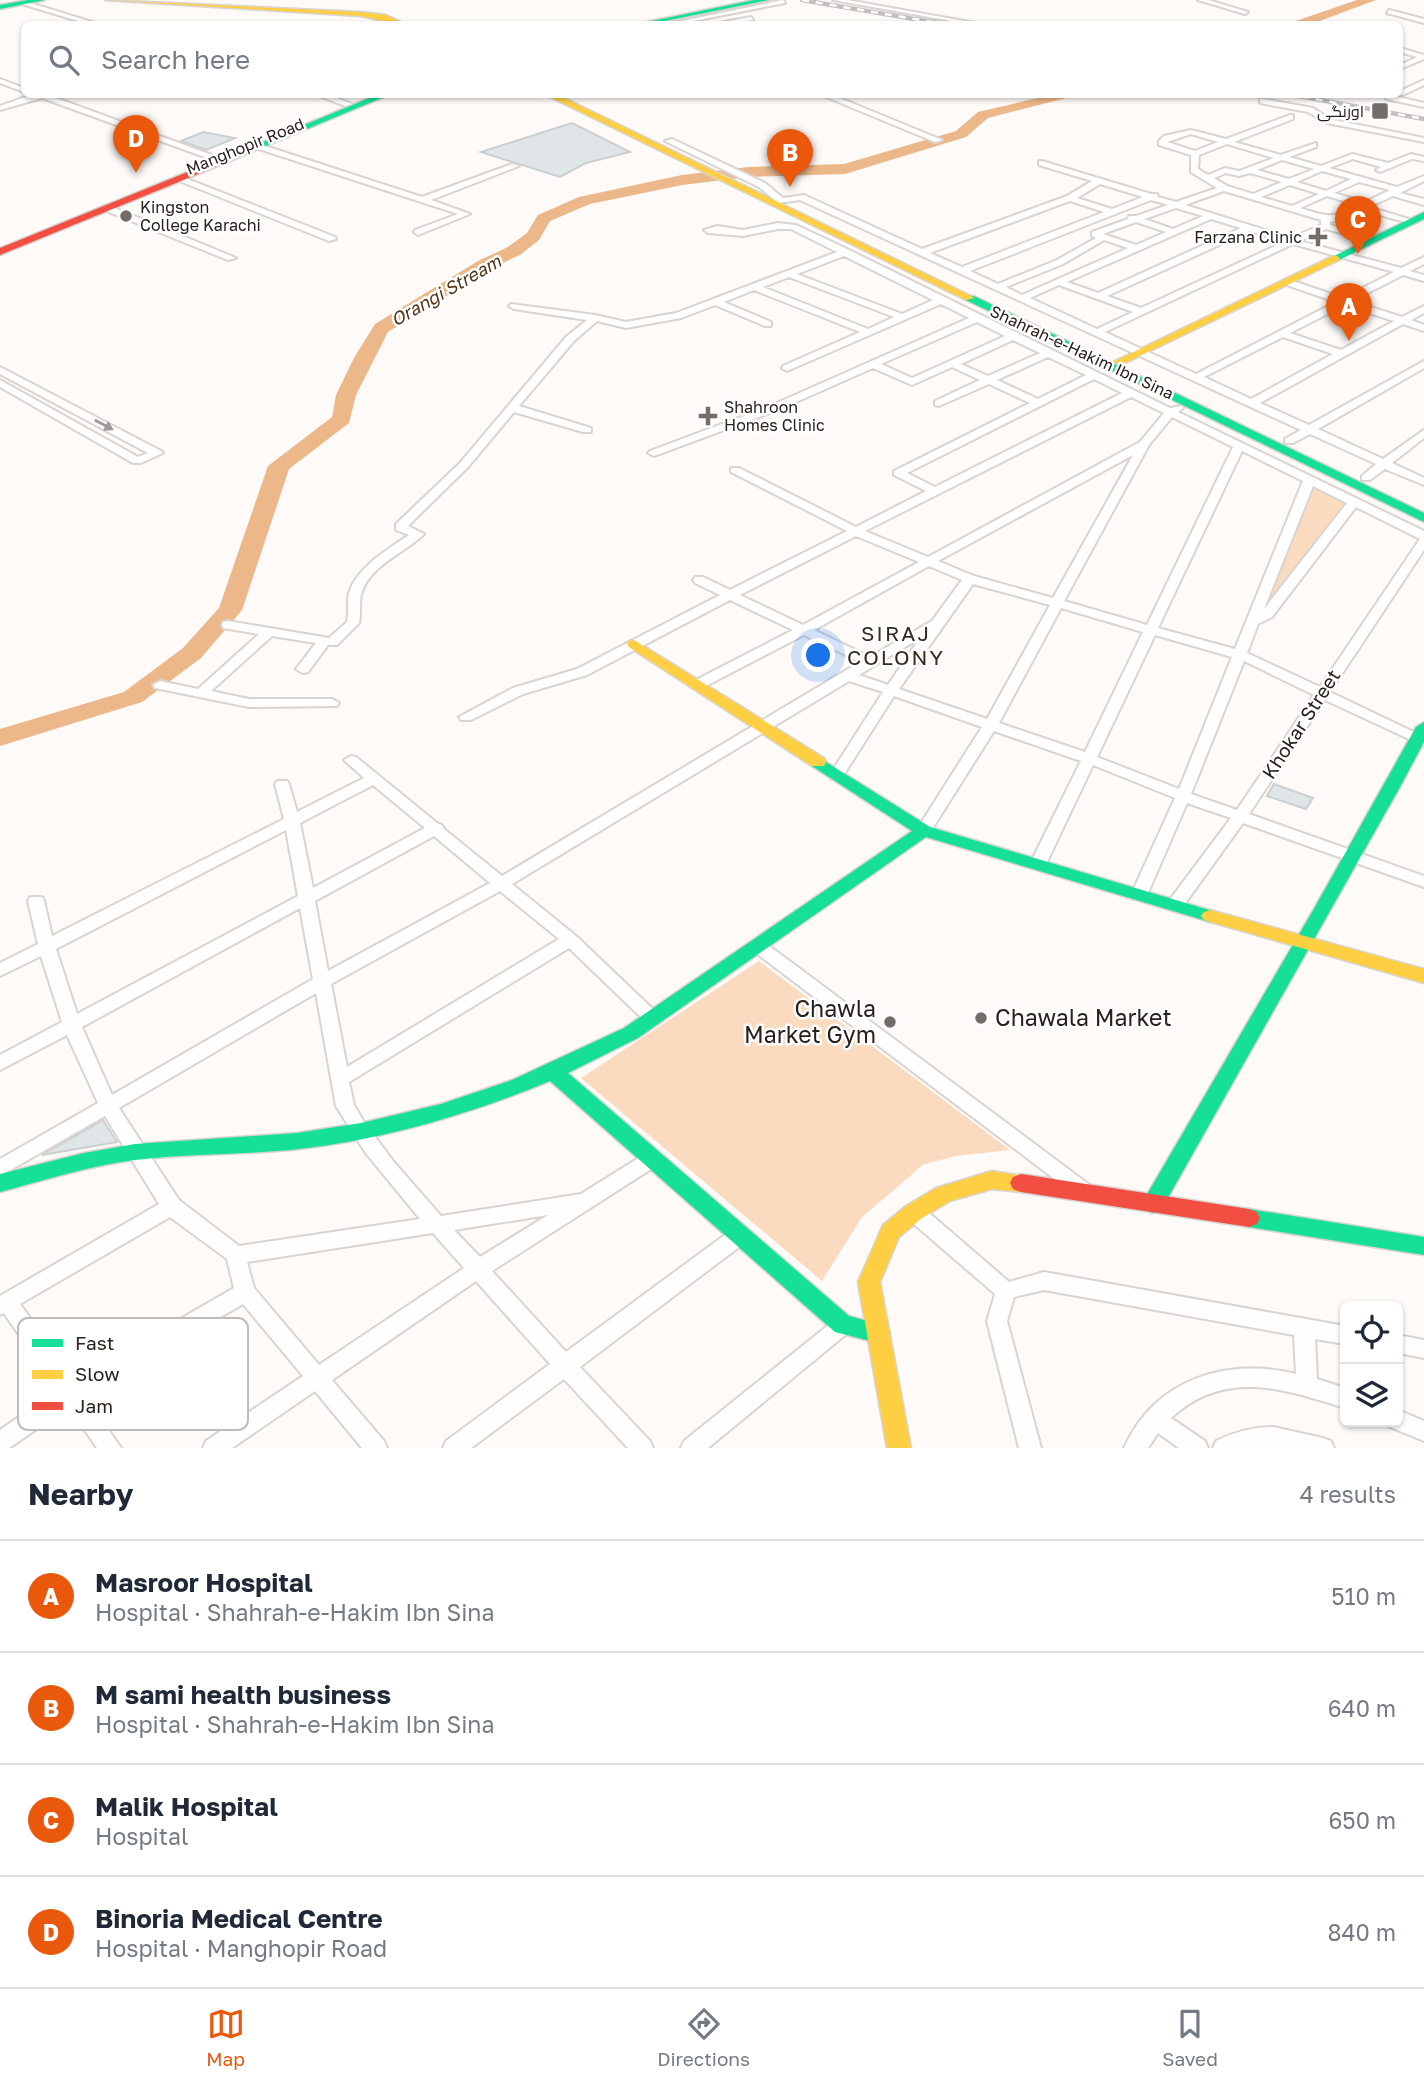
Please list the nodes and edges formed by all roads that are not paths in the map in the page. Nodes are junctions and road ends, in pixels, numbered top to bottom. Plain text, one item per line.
1 (41, 0) edge
2 (109, 0) edge
3 (191, 0) edge
4 (836, 0) edge
5 (1201, 0) edge
6 (118, 1) edge
7 (159, 1) edge
8 (783, 2) dead end
9 (24, 3) junction
10 (753, 4) edge
11 (0, 7) edge
12 (1245, 12) dead end
13 (1389, 12) dead end
14 (83, 21) edge
15 (372, 21) edge
16 (401, 21) edge
17 (403, 21) edge
18 (644, 21) edge
19 (657, 21) edge
20 (685, 21) edge
21 (746, 21) edge
22 (960, 21) edge
23 (1424, 21) edge
24 (1403, 52) edge
25 (1424, 57) edge
26 (1403, 65) edge
27 (0, 81) edge
28 (1424, 82) edge
29 (21, 89) edge
30 (1403, 91) edge
31 (30, 98) edge
32 (47, 98) edge
33 (329, 98) edge
34 (363, 98) edge
35 (377, 98) edge
36 (540, 98) edge
37 (556, 98) edge
38 (567, 98) edge
39 (578, 98) edge
40 (832, 98) edge
41 (1393, 98) edge
42 (1263, 102) dead end
43 (348, 104) junction
44 (1424, 105) edge
45 (0, 108) edge
46 (1290, 117) dead end
47 (938, 140) dead end
48 (1424, 140) edge
49 (665, 142) junction
50 (1224, 142) junction
51 (1313, 145) dead end
52 (258, 146) junction
53 (1195, 154) junction
54 (1283, 157) junction
55 (216, 158) junction
56 (683, 158) junction
57 (1424, 159) edge
58 (1042, 163) dead end
59 (514, 166) dead end
60 (1388, 166) junction
61 (1321, 168) junction
62 (1250, 170) junction
63 (180, 178) junction
64 (1208, 178) junction
65 (1359, 179) junction
66 (1423, 179) edge
67 (1098, 181) junction
68 (1288, 182) junction
69 (745, 187) junction
70 (1224, 188) junction
71 (1395, 191) junction
72 (1326, 194) junction
73 (1154, 196) junction
74 (1253, 197) junction
75 (1070, 198) junction
76 (422, 200) junction
77 (780, 201) junction
78 (1176, 204) junction
79 (1363, 206) junction
80 (107, 208) junction
81 (1292, 209) junction
82 (1111, 211) junction
83 (1420, 214) edge
84 (1210, 216) junction
85 (1133, 218) junction
86 (1326, 223) junction
87 (1072, 227) junction
88 (1249, 228) junction
89 (708, 230) dead end
90 (418, 232) dead end
91 (1174, 232) junction
92 (1099, 236) junction
93 (332, 239) dead end
94 (1371, 240) junction
95 (1292, 241) junction
96 (0, 246) edge
97 (1136, 248) junction
98 (0, 252) edge
99 (846, 252) junction
100 (923, 252) junction
101 (1341, 255) junction
102 (232, 258) dead end
103 (1424, 260) edge
104 (963, 270) junction
105 (1403, 272) junction
106 (790, 274) junction
107 (1424, 278) edge
108 (1059, 282) junction
109 (1287, 282) junction
110 (755, 287) junction
111 (998, 287) junction
112 (1099, 296) junction
113 (1023, 298) junction
114 (941, 300) junction
115 (1343, 301) junction
116 (716, 302) junction
117 (514, 306) dead end
118 (1424, 309) edge
119 (1141, 312) junction
120 (902, 317) junction
121 (595, 318) junction
122 (977, 318) junction
123 (1404, 321) junction
124 (768, 324) dead end
125 (1424, 328) edge
126 (868, 332) junction
127 (1097, 332) junction
128 (1282, 333) junction
129 (1013, 336) junction
130 (1049, 349) junction
131 (1140, 352) junction
132 (1342, 354) junction
133 (1119, 362) junction
134 (953, 364) junction
135 (1424, 364) edge
136 (872, 365) junction
137 (786, 368) dead end
138 (0, 370) edge
139 (1094, 375) junction
140 (1197, 377) junction
141 (989, 380) junction
142 (0, 383) edge
143 (1130, 393) junction
144 (939, 403) dead end
145 (1039, 403) junction
146 (1189, 403) junction
147 (1252, 403) junction
148 (70, 407) junction
149 (513, 408) junction
150 (1170, 412) junction
151 (55, 413) junction
152 (587, 430) dead end
153 (1309, 430) junction
154 (1424, 433) edge
155 (1289, 441) junction
156 (1144, 444) junction
157 (1240, 446) junction
158 (654, 453) dead end
159 (1383, 463) junction
160 (735, 470) dead end
161 (1366, 478) junction
162 (1309, 481) junction
163 (1424, 482) edge
164 (937, 492) junction
165 (1353, 503) junction
166 (1424, 506) edge
167 (1424, 518) edge
168 (857, 532) junction
169 (1424, 539) edge
170 (928, 562) junction
171 (970, 579) junction
172 (699, 580) dead end
173 (733, 595) junction
174 (1057, 602) junction
175 (1252, 622) junction
176 (934, 624) junction
177 (228, 625) dead end
178 (1151, 628) junction
179 (804, 629) junction
180 (269, 632) junction
181 (325, 641) junction
182 (634, 644) junction
183 (1241, 654) junction
184 (870, 662) junction
185 (303, 669) dead end
186 (849, 676) junction
187 (160, 685) dead end
188 (697, 685) junction
189 (893, 692) junction
190 (1321, 692) junction
191 (200, 694) junction
192 (332, 703) dead end
193 (466, 717) dead end
194 (991, 724) junction
195 (762, 726) junction
196 (1422, 736) edge
197 (1087, 758) junction
198 (351, 760) dead end
199 (835, 776) junction
200 (374, 779) junction
201 (282, 784) dead end
202 (1184, 796) junction
203 (1240, 817) junction
204 (292, 820) junction
205 (437, 828) junction
206 (924, 831) junction
207 (1354, 858) junction
208 (1038, 864) junction
209 (1424, 882) edge
210 (502, 883) junction
211 (1139, 895) junction
212 (306, 897) junction
213 (36, 901) dead end
214 (1175, 905) junction
215 (570, 940) junction
216 (1301, 943) junction
217 (758, 946) junction
218 (46, 947) junction
219 (0, 970) edge
220 (1424, 976) edge
221 (323, 981) junction
222 (653, 1019) junction
223 (74, 1025) junction
224 (0, 1063) edge
225 (552, 1071) junction
226 (342, 1079) junction
227 (107, 1107) junction
228 (360, 1134) junction
229 (134, 1152) junction
230 (652, 1159) junction
231 (0, 1168) edge
232 (0, 1183) edge
233 (1086, 1193) junction
234 (585, 1202) junction
235 (1153, 1204) junction
236 (172, 1206) junction
237 (914, 1212) junction
238 (435, 1222) junction
239 (740, 1235) junction
240 (1424, 1246) edge
241 (236, 1255) junction
242 (478, 1269) junction
243 (244, 1292) junction
244 (1006, 1292) junction
245 (4, 1304) edge
246 (200, 1318) edge
247 (18, 1322) edge
248 (843, 1325) junction
249 (1304, 1327) junction
250 (878, 1334) junction
251 (1340, 1334) edge
252 (1403, 1345) edge
253 (1424, 1349) edge
254 (565, 1367) junction
255 (317, 1376) junction
256 (1307, 1384) junction
257 (1340, 1396) edge
258 (1156, 1419) junction
259 (1403, 1422) edge
260 (248, 1424) edge
261 (18, 1430) edge
262 (98, 1430) edge
263 (240, 1430) edge
264 (1424, 1431) edge
265 (0, 1442) edge
266 (110, 1448) edge
267 (214, 1448) edge
268 (376, 1448) edge
269 (454, 1448) edge
270 (642, 1448) edge
271 (692, 1448) edge
272 (899, 1448) edge
273 (1030, 1448) edge
274 (1135, 1448) edge
275 (1197, 1448) edge
276 (1224, 1448) edge
277 (1322, 1448) edge

1 - 9 main road
2 - 6 main road
3 - 17 main road
4 - 22 street
5 - 12 street
6 - 7 main road
6 - 15 main road
7 - 16 main road
8 - 20 street
9 - 11 main road
9 - 14 street
10 - 18 main road
10 - 19 main road
10 - 21 street
13 - 23 street
24 - 25 street
25 - 26 street
27 - 29 street
28 - 30 street
31 - 45 street
32 - 55 street
33 - 43 street
34 - 43 main road, Manghopir Road
35 - 52 main road
36 - 56 main road
37 - 56 main road
38 - 49 main road
39 - 49 main road
40 - 47 street
41 - 44 street
42 - 48 street
43 - 55 main road, Manghopir Road
46 - 50 street
49 - 56 main road
49 - 77 street
50 - 53 street
50 - 53 street
50 - 54 street
51 - 54 street
52 - 63 main road
52 - 76 street
53 - 64 street
54 - 61 street
54 - 62 street
55 - 96 main road, Manghopir Road
56 - 69 main road
57 - 60 street
58 - 67 street
59 - 76 street
60 - 61 street
60 - 65 street
61 - 65 street
61 - 68 street
62 - 64 street
62 - 68 street
63 - 80 main road
63 - 93 street
64 - 70 street
65 - 71 street
65 - 72 street
66 - 71 street
67 - 73 street
67 - 75 street
68 - 72 street
68 - 74 street
69 - 77 main road, Shahrah-e-Hakim Ibn Sina
69 - 130 main road, Shahrah-e-Hakim Ibn Sina
70 - 74 street
70 - 78 street
71 - 79 street
71 - 83 street
72 - 79 street
72 - 81 street
73 - 78 street
73 - 82 street
74 - 81 street
75 - 82 street
75 - 100 street
76 - 90 street
77 - 100 street
77 - 133 main road, Shahrah-e-Hakim Ibn Sina
78 - 84 street
78 - 85 street
79 - 83 street
79 - 86 street
80 - 98 main road
80 - 102 street
81 - 86 street
82 - 85 street
82 - 87 street
83 - 94 main road
84 - 88 street
84 - 91 street
85 - 91 street
85 - 92 street
86 - 94 street
86 - 95 street
87 - 92 street
87 - 104 street
88 - 95 street
88 - 112 street
89 - 99 street
91 - 97 street
92 - 97 street
92 - 111 street
94 - 101 main road
95 - 101 street
95 - 119 street
97 - 108 street
99 - 106 street
99 - 114 street
100 - 104 street
101 - 105 street
101 - 109 main road
103 - 105 street
104 - 111 street
105 - 107 street
105 - 115 street
106 - 110 street
106 - 120 street
108 - 112 street
108 - 113 street
109 - 115 street
109 - 131 main road
110 - 116 street
110 - 126 street
111 - 113 street
112 - 119 street
113 - 127 street
114 - 120 street
114 - 122 street
115 - 123 street
115 - 128 street
116 - 121 street
116 - 124 street
117 - 121 street
118 - 123 street
119 - 127 street
120 - 126 street
121 - 149 street
122 - 129 street
122 - 136 street
123 - 125 street
123 - 132 street
126 - 137 street
127 - 131 street
128 - 132 street
128 - 140 street
129 - 130 street
129 - 134 street
130 - 139 street
130 - 141 street
130 - 146 main road, Shahrah-e-Hakim Ibn Sina
131 - 133 main road
131 - 140 street
132 - 147 street
133 - 155 main road, Shahrah-e-Hakim Ibn Sina
134 - 136 street
134 - 141 street
135 - 153 street
136 - 158 street
138 - 148 street
139 - 143 street
139 - 145 street
140 - 147 street
141 - 144 street
141 - 145 street
142 - 151 street
143 - 150 street
143 - 164 street
145 - 164 street
146 - 150 street
146 - 167 main road, Shahrah-e-Hakim Ibn Sina
147 - 153 street
148 - 151 street
148 -> 151 street
149 - 152 street
149 - 181 street
150 - 156 street
150 - 157 street
153 - 155 street
153 - 159 street
154 - 159 street
155 - 161 main road, Shahrah-e-Hakim Ibn Sina
156 - 170 street
156 - 174 street
157 - 162 street
157 - 178 street
159 - 161 street
159 - 163 street
160 - 168 street
161 - 166 main road, Shahrah-e-Hakim Ibn Sina
162 - 165 street
162 - 175 street
164 - 168 street
165 - 169 street
165 - 175 street
168 - 170 street
168 - 173 street
169 - 190 street, Khokar Street
170 - 171 street
170 - 179 street
171 - 174 street
171 - 176 street
172 - 173 street
173 - 179 street
173 - 182 street
174 - 178 street
174 - 194 street
175 - 183 street
176 - 184 street
176 - 189 street
177 - 180 street
178 - 183 street
178 - 197 street
179 - 184 street
179 - 188 street
180 - 181 street
180 - 191 street
181 - 185 street
182 - 188 main road
182 - 193 street
183 - 190 street
183 - 202 street
184 - 186 street
186 - 189 street
186 - 195 street
187 - 191 street
188 - 195 main road
189 - 194 street
189 - 199 street
190 - 196 street
190 - 203 street, Khokar Street
191 - 192 street
194 - 197 street
194 - 206 street
195 - 199 main road
195 - 210 street
196 - 207 main road
197 - 202 street
197 - 208 street
198 - 200 street
199 - 206 main road
200 - 204 street
200 - 205 street
201 - 204 street
202 - 203 street
202 - 211 street
203 - 207 street
203 - 214 street, Khokar Street
204 - 212 street
204 - 218 street
205 - 210 street
205 - 212 street
206 - 208 main road
206 - 217 main road
207 - 209 street
207 - 216 main road
208 - 211 main road
210 - 215 street
210 - 221 street
211 - 214 main road
212 - 221 street
212 - 223 street
213 - 218 street
214 - 216 main road
215 - 222 street
215 - 226 street
216 - 220 main road
216 - 235 main road
217 - 222 main road
217 - 233 street
218 - 219 street
218 - 223 street
221 - 226 street
221 - 227 street
222 - 225 main road
223 - 224 street
223 - 227 street
225 - 228 main road
225 - 230 main road
226 - 228 street
227 - 229 street
227 - 231 street
228 - 229 main road
228 - 238 street
229 - 232 main road
229 - 236 street
230 - 234 street
230 - 239 main road
233 - 235 main road
233 - 237 main road
234 - 238 street
234 - 242 street
235 - 240 main road
236 - 241 street
236 - 245 street
237 - 244 street
237 - 250 main road
238 - 241 street
238 - 242 street
239 - 248 main road
239 - 254 street
241 - 243 street
242 - 254 street
242 - 255 street
243 - 246 street
243 - 255 street
244 - 249 street
244 - 273 street
245 - 247 street
248 - 250 main road
248 - 271 street
249 - 251 street
249 - 256 street
250 - 272 main road
252 - 253 street
254 - 269 street
254 - 270 street
255 - 260 street
255 - 268 street
256 - 257 street
256 - 258 street
258 - 274 street
258 - 275 street
259 - 264 street
261 - 265 street
262 - 266 street
263 - 267 street
276 - 277 street

